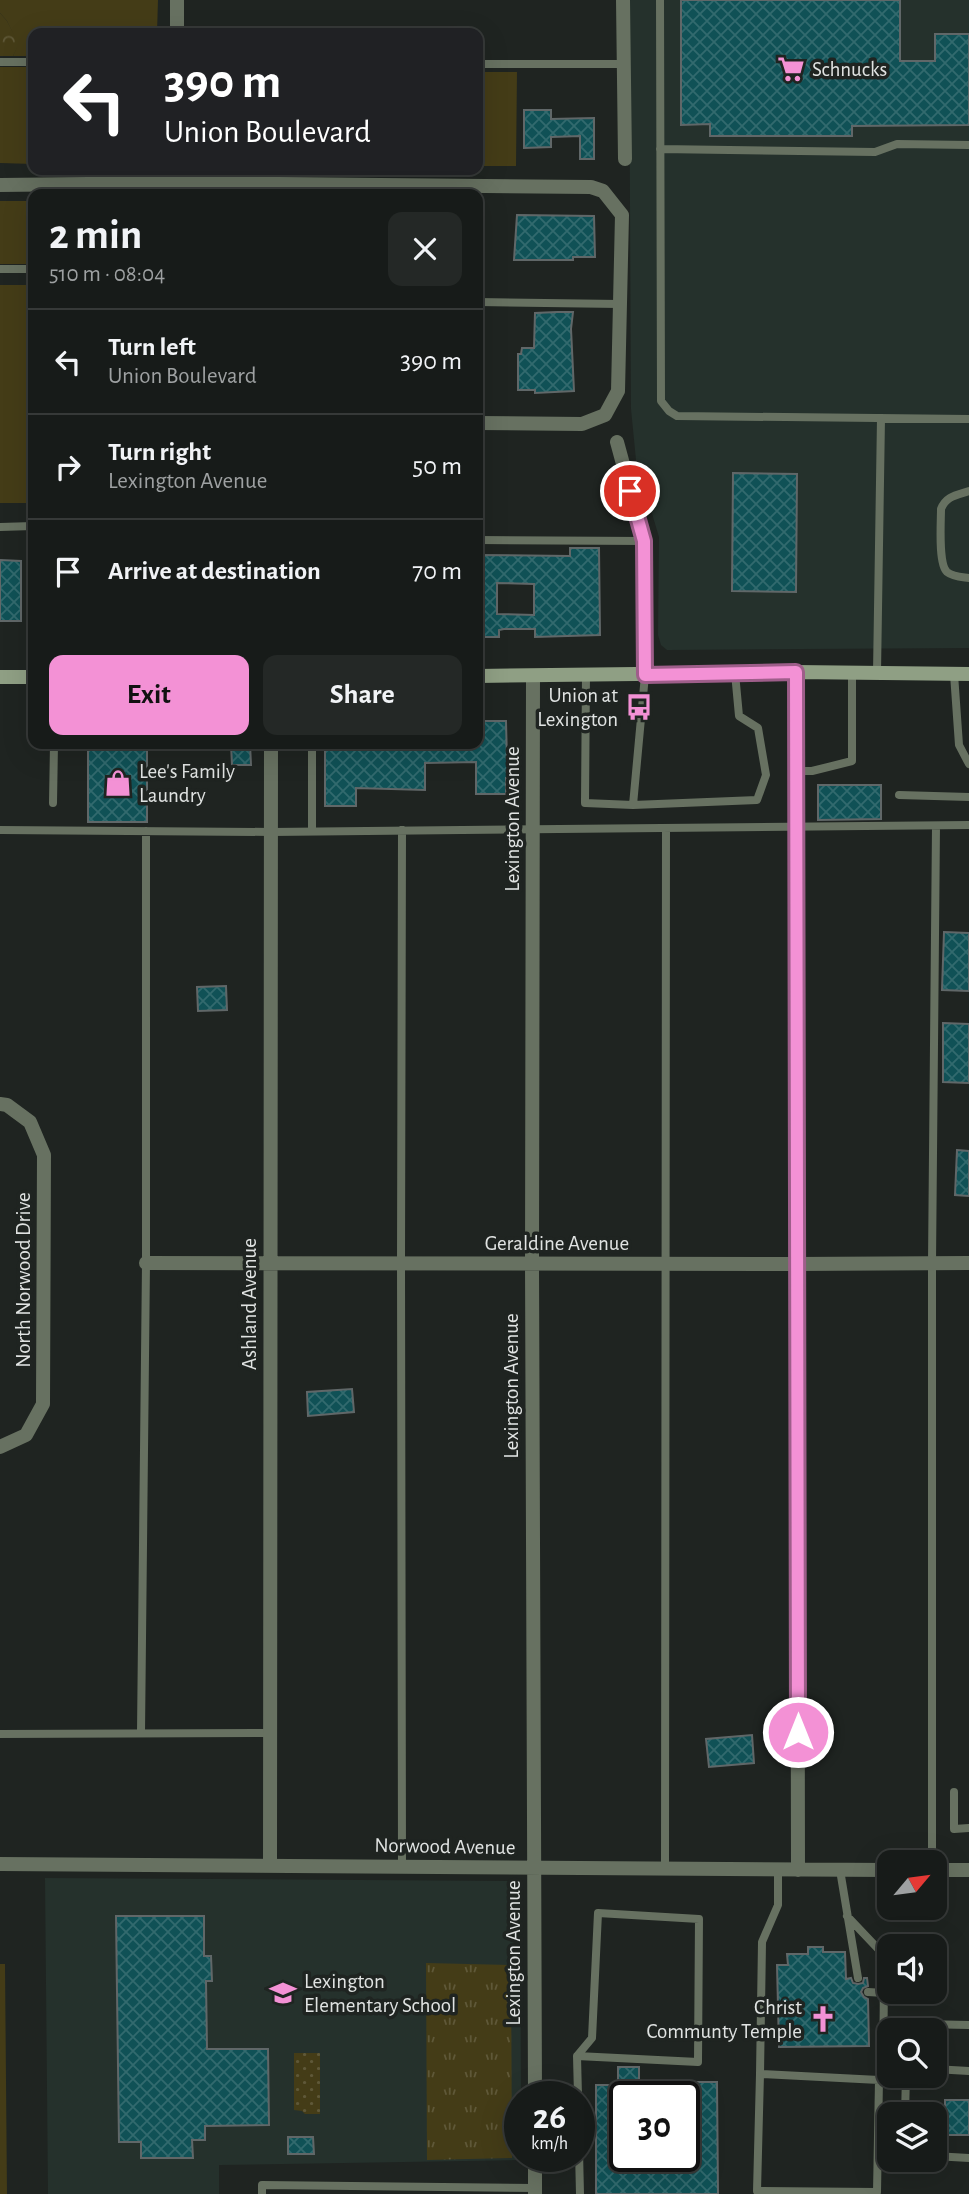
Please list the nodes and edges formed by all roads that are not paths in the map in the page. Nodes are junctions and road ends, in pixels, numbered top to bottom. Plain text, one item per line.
1 (177, 0) edge
2 (623, 0) edge
3 (660, 0) edge
4 (177, 28) edge
5 (0, 62) edge
6 (28, 62) edge
7 (483, 64) edge
8 (623, 64) junction
9 (969, 145) edge
10 (660, 149) junction
11 (625, 159) dead end
12 (176, 182) edge
13 (0, 185) edge
14 (0, 269) edge
15 (28, 269) edge
16 (483, 302) edge
17 (620, 304) junction
18 (881, 418) junction
19 (969, 419) edge
20 (483, 423) edge
21 (617, 442) dead end
22 (969, 491) edge
23 (28, 526) edge
24 (0, 527) edge
25 (483, 540) edge
26 (644, 541) junction
27 (969, 578) edge
28 (796, 672) junction
29 (735, 673) junction
30 (852, 673) junction
31 (877, 673) junction
32 (961, 674) edge
33 (586, 675) junction
34 (645, 675) junction
35 (483, 676) edge
36 (533, 676) junction
37 (0, 677) edge
38 (28, 677) edge
39 (54, 749) edge
40 (271, 749) edge
41 (312, 749) edge
42 (969, 764) edge
43 (796, 771) junction
44 (899, 795) dead end
45 (969, 797) edge
46 (53, 803) dead end
47 (633, 805) junction
48 (936, 825) junction
49 (969, 825) edge
50 (796, 827) junction
51 (666, 828) junction
52 (533, 829) junction
53 (0, 830) edge
54 (402, 830) junction
55 (146, 831) junction
56 (312, 831) junction
57 (271, 832) junction
58 (0, 1104) edge
59 (969, 1262) edge
60 (146, 1263) junction
61 (401, 1263) junction
62 (532, 1263) junction
63 (932, 1263) junction
64 (271, 1264) junction
65 (666, 1264) junction
66 (796, 1265) junction
67 (0, 1447) edge
68 (270, 1732) junction
69 (141, 1733) junction
70 (0, 1734) edge
71 (954, 1792) dead end
72 (969, 1828) edge
73 (932, 1850) edge
74 (0, 1864) edge
75 (270, 1865) junction
76 (402, 1866) junction
77 (534, 1867) junction
78 (665, 1869) junction
79 (778, 1870) junction
80 (799, 1870) junction
81 (840, 1870) junction
82 (877, 1870) edge
83 (947, 1870) edge
84 (969, 1870) edge
85 (847, 1916) junction
86 (877, 1948) edge
87 (858, 1978) dead end
88 (868, 1992) dead end
89 (877, 1993) edge
90 (947, 2025) edge
91 (969, 2025) edge
92 (577, 2056) junction
93 (947, 2070) edge
94 (969, 2071) edge
95 (760, 2074) junction
96 (877, 2080) edge
97 (534, 2081) edge
98 (578, 2081) edge
99 (879, 2088) edge
100 (947, 2157) edge
101 (969, 2158) edge
102 (535, 2172) edge
103 (579, 2172) edge
104 (535, 2191) edge
105 (262, 2194) edge
106 (580, 2194) edge

1 - 4 street
2 - 8 street
3 - 10 lane
5 - 6 lane
7 - 8 lane
8 - 11 street
9 - 10 lane
10 - 18 lane
12 - 13 street
12 - 17 street
14 - 15 lane
16 - 17 lane
17 - 20 street
18 - 19 lane
18 - 31 lane
21 - 26 street
22 - 27 lane
23 - 24 lane
25 - 26 lane
26 - 34 street
28 - 29 main road
28 - 30 main road
28 - 43 street
29 - 34 main road
29 - 47 lane
30 - 31 main road
30 - 43 lane
31 - 32 main road
32 - 42 lane
33 - 34 main road
33 - 36 main road
33 - 47 lane
34 - 47 lane
35 - 36 main road
36 - 52 street, Lexington Avenue
37 - 38 main road
39 - 46 lane
40 - 57 street, Ashland Avenue
41 - 56 lane
43 - 50 street
44 - 45 lane
48 - 49 lane
48 - 50 lane
48 - 63 lane
50 - 51 lane
50 - 66 street
51 - 52 lane
51 - 65 lane
52 - 54 lane
52 - 62 street, Lexington Avenue
53 - 55 lane
54 - 56 lane
54 - 61 lane
55 - 57 lane
55 - 60 lane
56 - 57 lane
57 - 64 street, Ashland Avenue
58 - 67 street, North Norwood Drive
59 - 63 street, Geraldine Avenue
60 - 64 street, Geraldine Avenue
60 - 69 lane
61 - 62 street, Geraldine Avenue
61 - 64 street, Geraldine Avenue
61 - 76 lane
62 - 65 street, Geraldine Avenue
62 - 77 street, Lexington Avenue
63 - 66 street, Geraldine Avenue
63 - 73 lane
64 - 68 street, Ashland Avenue
65 - 66 street, Geraldine Avenue
65 - 78 lane
66 - 80 street
68 - 69 lane
68 - 75 street, Ashland Avenue
69 - 70 lane
71 - 72 lane
74 - 75 street, Norwood Avenue
75 - 76 street, Norwood Avenue
76 - 77 street, Norwood Avenue
77 - 78 street, Norwood Avenue
77 - 97 street, Lexington Avenue
78 - 79 street, Norwood Avenue
79 - 80 street, Norwood Avenue
79 - 95 lane
80 - 81 street, Norwood Avenue
81 - 82 street, Norwood Avenue
81 - 85 lane
83 - 84 street
85 - 86 lane
85 - 87 lane
88 - 89 lane
90 - 91 lane
92 - 92 lane
92 - 98 lane
93 - 94 lane
95 - 96 lane
95 - 99 lane
100 - 101 lane
102 - 104 street
103 - 106 lane
104 - 105 lane

